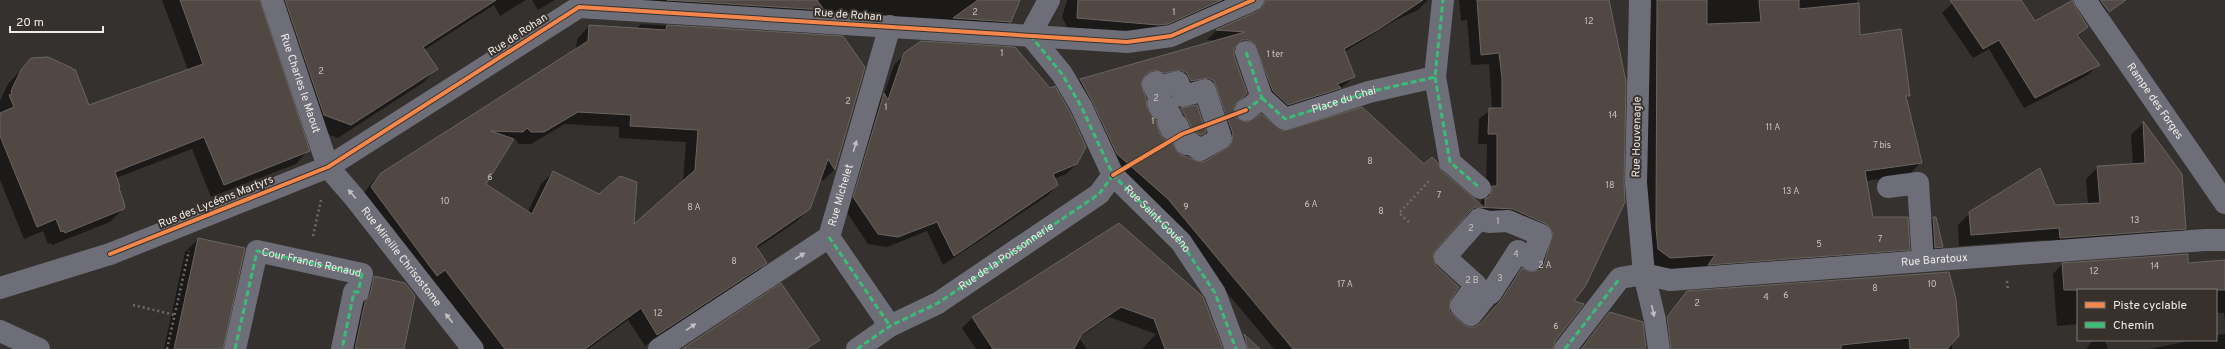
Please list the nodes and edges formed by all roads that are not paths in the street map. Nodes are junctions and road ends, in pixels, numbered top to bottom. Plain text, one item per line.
1 (272, 0) edge
2 (1050, 0) edge
3 (1253, 0) edge
4 (1443, 0) edge
5 (1640, 0) edge
6 (2085, 0) edge
7 (580, 3) edge
8 (890, 26) junction
9 (1030, 35) junction
10 (1246, 52) dead end
11 (1435, 77) junction
12 (328, 167) junction
13 (1113, 175) junction
14 (1888, 187) dead end
15 (1480, 188) dead end
16 (2225, 203) edge
17 (1541, 234) joint
18 (829, 237) junction
19 (2225, 240) edge
20 (1924, 261) junction
21 (1644, 274) junction
22 (0, 288) edge
23 (890, 326) junction
24 (0, 331) edge
25 (39, 349) edge
26 (235, 349) edge
27 (342, 349) edge
28 (473, 349) edge
29 (659, 349) edge
30 (857, 349) edge
31 (1236, 349) edge
32 (1565, 349) edge
33 (1659, 349) edge

1 - 12 street, Rue Charles le Maout
2 - 9 street
3 - 9 street, Rue de Rohan
4 - 11 street
5 - 21 street, Rue Houvenagle
6 - 16 street, Rampe des Forges
7 - 8 street, Rue de Rohan
7 - 12 street, Rue de Rohan
8 - 9 street, Rue de Rohan
18 -> 8 street, Rue Michelet
9 - 13 street, Rue Saint-Gouéno
10 - 11 street, Place du Chai
11 - 15 street
12 - 22 street, Rue des Lycéens Martyrs
28 -> 12 street, Rue Mireille Chrisostome
13 - 23 street, Rue de la Poissonnerie
13 - 31 street, Rue Saint-Gouéno
14 - 20 street
17 - 17 street
18 - 23 street
29 -> 18 street, Rue Michelet
19 - 20 street, Rue Baratoux
20 - 21 street, Rue Baratoux
21 - 32 street
21 -> 33 street, Rue Houvenagle
23 - 30 street, Rue de la Poissonnerie
24 - 25 street
26 - 27 street, Cour Francis Renaud

